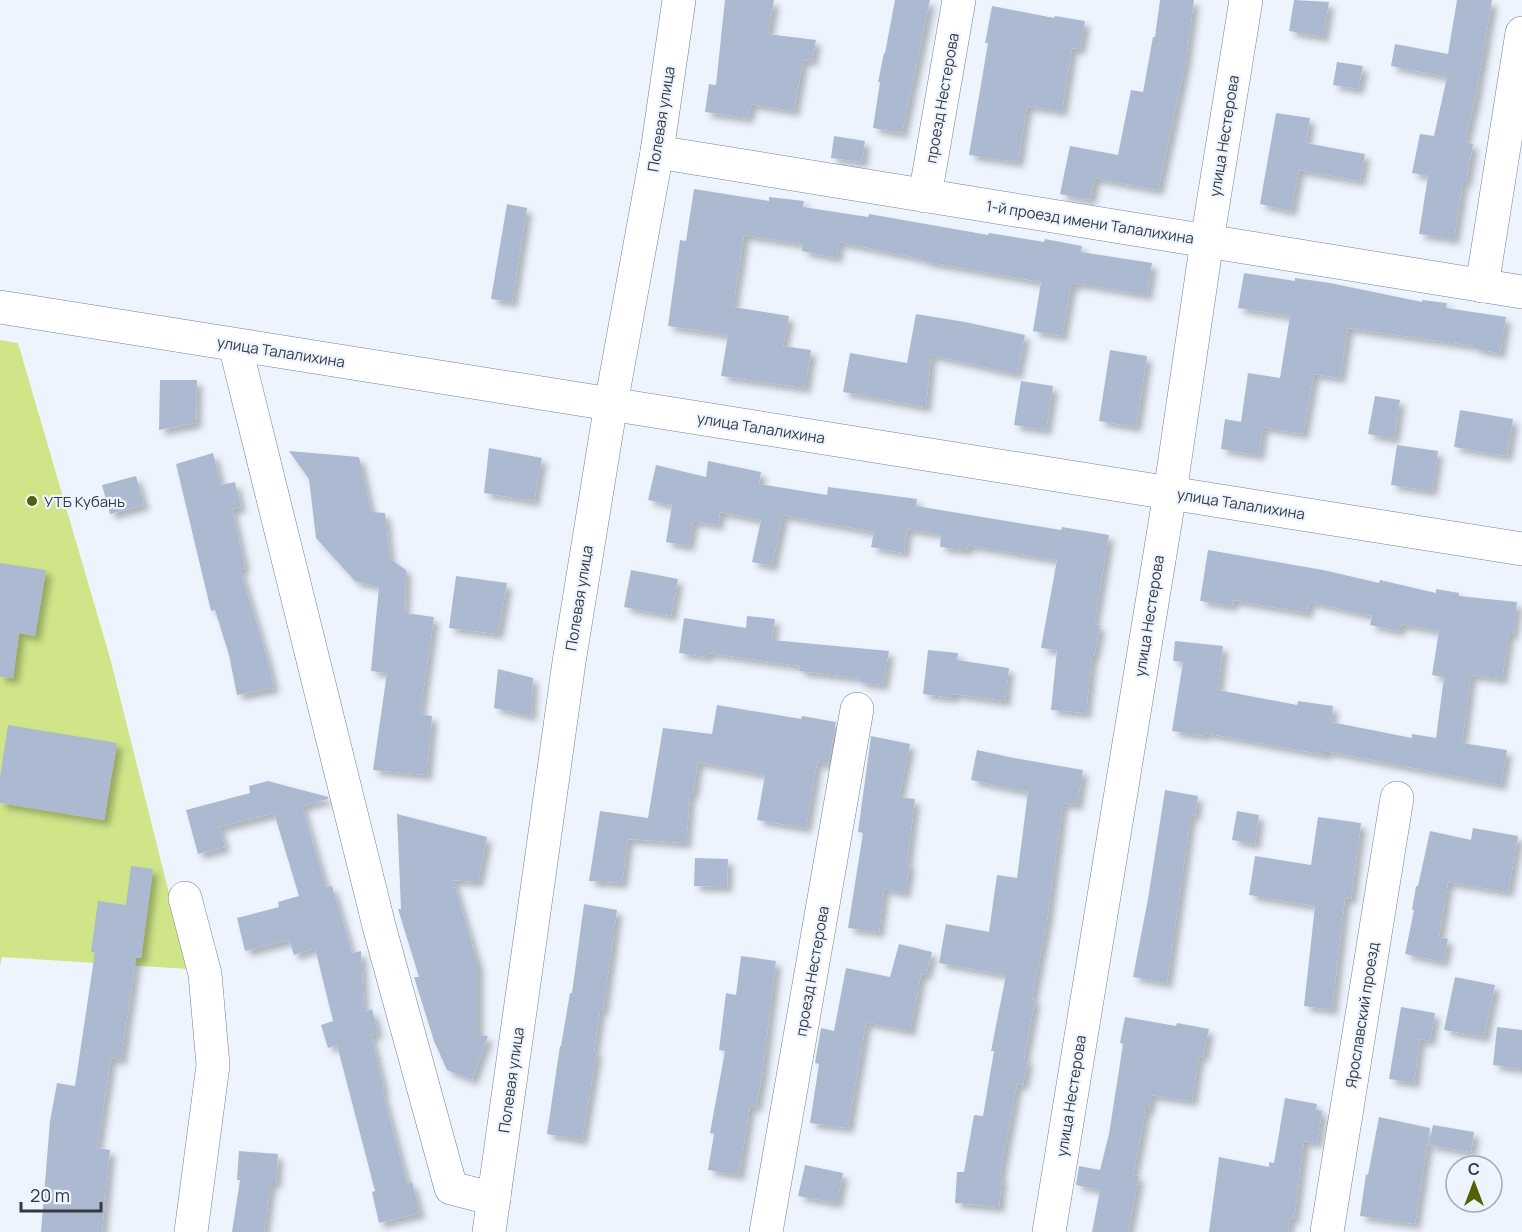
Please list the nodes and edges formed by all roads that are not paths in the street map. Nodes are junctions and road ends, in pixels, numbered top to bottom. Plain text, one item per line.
1 (679, 0) edge
2 (959, 0) edge
3 (1246, 0) edge
4 (1522, 33) edge
5 (657, 152) junction
6 (925, 196) junction
7 (1207, 241) junction
8 (1482, 286) junction
9 (1522, 292) edge
10 (0, 307) edge
11 (235, 345) junction
12 (611, 404) junction
13 (1170, 493) junction
14 (1522, 549) edge
15 (857, 709) dead end
16 (1397, 798) dead end
17 (186, 898) dead end
18 (494, 1199) junction
19 (191, 1232) edge
20 (489, 1232) edge
21 (766, 1232) edge
22 (1049, 1232) edge
23 (1328, 1232) edge

1 - 5 street, Полевая улица
2 - 6 street, проезд Нестерова
3 - 7 street, улица Нестерова
4 - 8 street
5 - 6 street, 1-й проезд имени Талалихина
5 - 12 street, Полевая улица
6 - 7 street, 1-й проезд имени Талалихина
7 - 8 street, 1-й проезд имени Талалихина
7 - 13 street, улица Нестерова
8 - 9 street, 1-й проезд имени Талалихина
10 - 11 street, улица Талалихина
11 - 12 street, улица Талалихина
11 - 18 street
12 - 13 street, улица Талалихина
12 - 18 street, Полевая улица
13 - 14 street, улица Талалихина
13 - 22 street, улица Нестерова
15 - 21 street, проезд Нестерова
16 - 23 street, Ярославский проезд
17 - 19 street
18 - 20 street, Полевая улица

